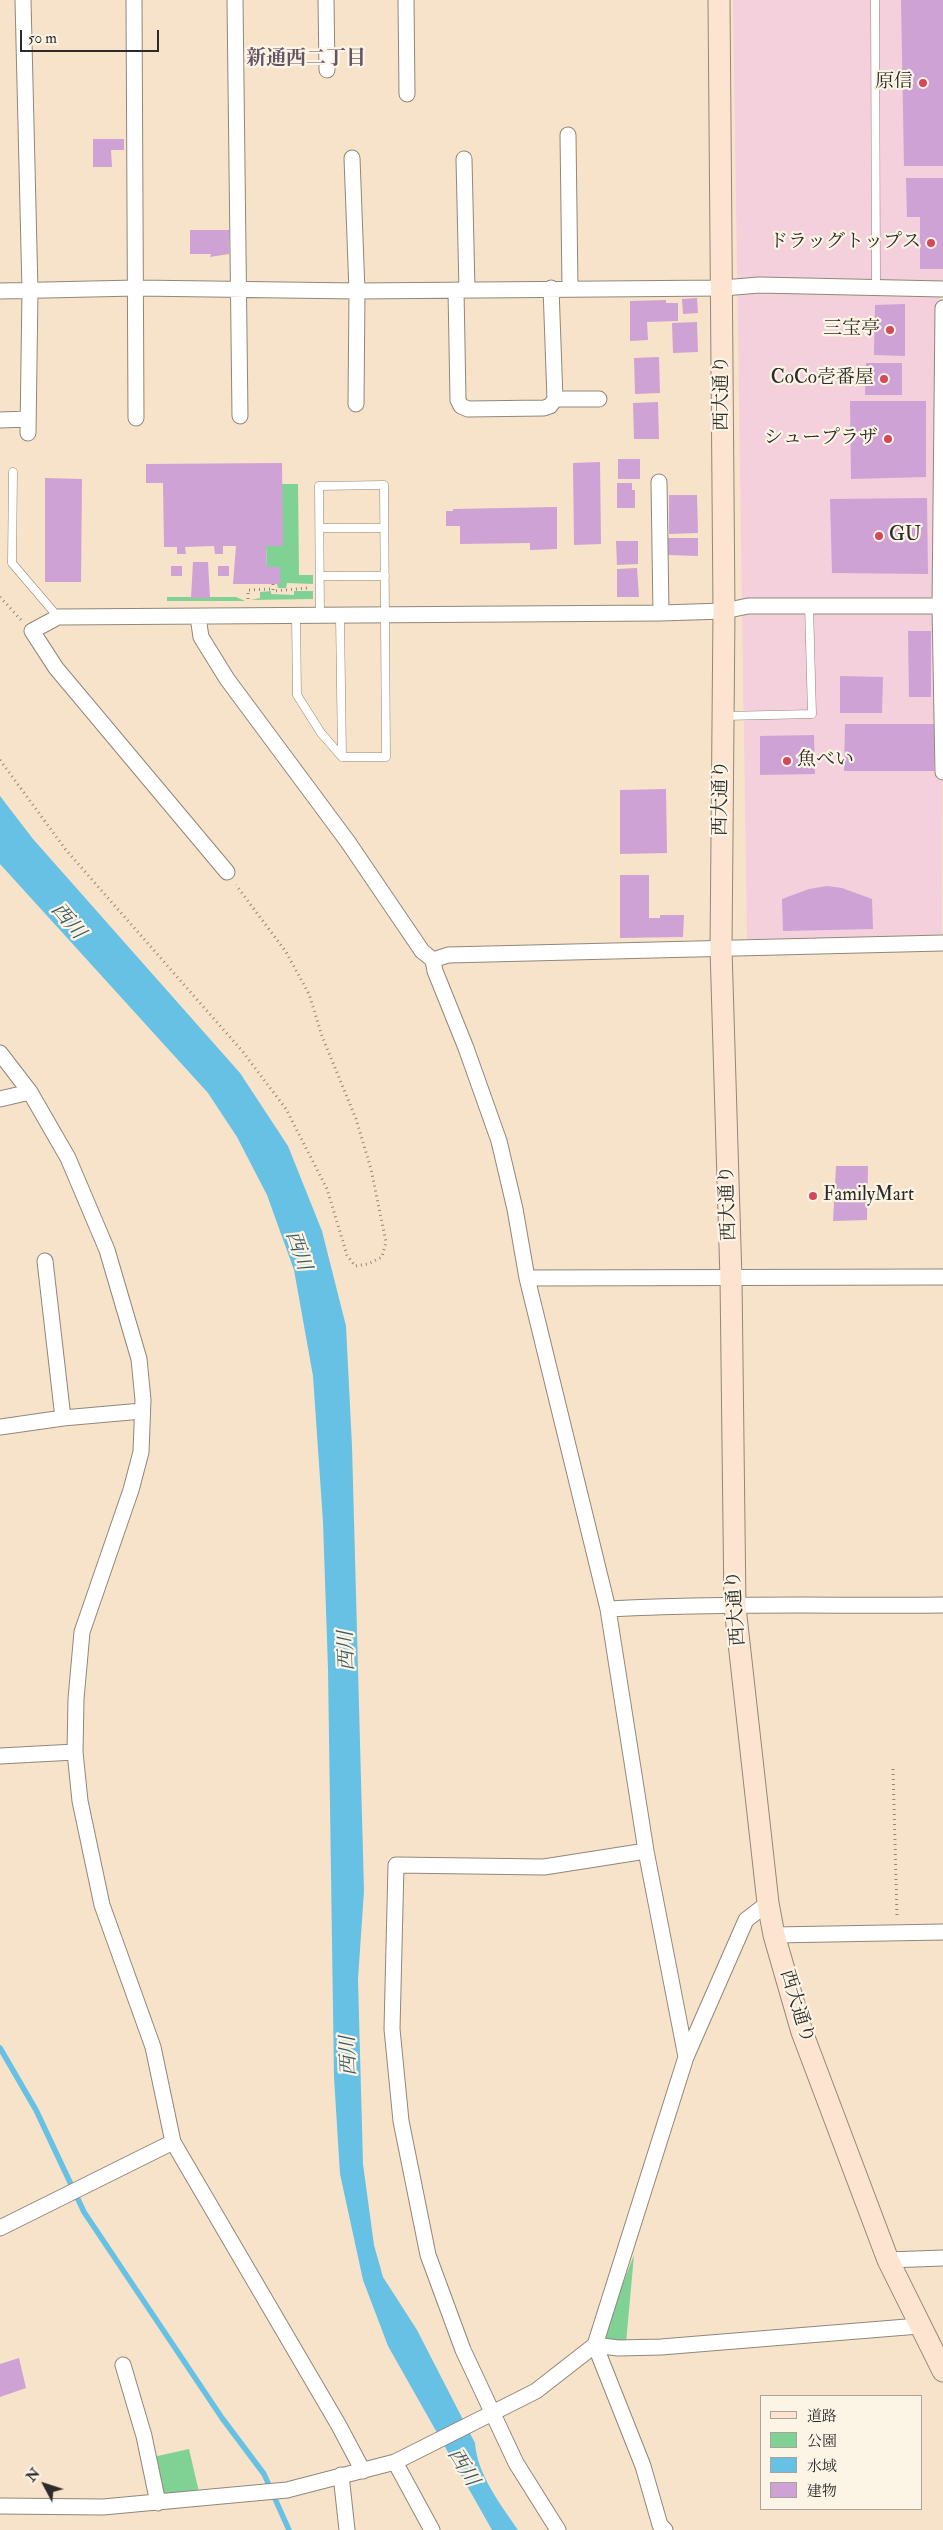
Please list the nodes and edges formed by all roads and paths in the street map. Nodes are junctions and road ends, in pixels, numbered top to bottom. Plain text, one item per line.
1 (23, 0) edge
2 (134, 0) edge
3 (236, 0) edge
4 (326, 0) edge
5 (406, 0) edge
6 (719, 0) edge
7 (875, 0) edge
8 (327, 70) dead end
9 (407, 94) dead end
10 (568, 135) dead end
11 (352, 158) dead end
12 (464, 159) dead end
13 (876, 286) junction
14 (137, 288) junction
15 (551, 288) junction
16 (570, 288) junction
17 (723, 288) junction
18 (943, 289) edge
19 (461, 290) junction
20 (0, 291) edge
21 (30, 291) junction
22 (239, 291) junction
23 (358, 291) junction
24 (943, 308) edge
25 (555, 399) junction
26 (600, 399) dead end
27 (356, 404) dead end
28 (240, 416) dead end
29 (136, 418) dead end
30 (0, 420) edge
31 (12, 472) dead end
32 (659, 482) dead end
33 (320, 528) junction
34 (384, 528) junction
35 (320, 576) junction
36 (385, 576) junction
37 (273, 584) dead end
38 (311, 588) dead end
39 (273, 589) junction
40 (258, 590) dead end
41 (0, 597) edge
42 (809, 606) junction
43 (941, 606) edge
44 (724, 611) junction
45 (661, 613) junction
46 (340, 616) junction
47 (385, 616) junction
48 (58, 617) junction
49 (198, 617) junction
50 (296, 617) junction
51 (320, 617) junction
52 (32, 631) junction
53 (723, 716) junction
54 (342, 757) junction
55 (0, 760) edge
56 (943, 772) edge
57 (226, 872) joint
58 (943, 943) edge
59 (721, 949) junction
60 (433, 960) junction
61 (0, 1053) edge
62 (30, 1092) junction
63 (0, 1099) edge
64 (45, 1262) dead end
65 (943, 1277) edge
66 (527, 1278) junction
67 (731, 1279) junction
68 (142, 1411) junction
69 (63, 1418) junction
70 (0, 1427) edge
71 (943, 1605) edge
72 (735, 1607) junction
73 (608, 1609) junction
74 (75, 1752) junction
75 (0, 1756) edge
76 (893, 1769) dead end
77 (646, 1851) junction
78 (768, 1903) junction
79 (943, 1932) edge
80 (897, 1933) junction
81 (774, 1935) junction
82 (686, 2057) junction
83 (173, 2142) junction
84 (0, 2228) edge
85 (943, 2258) edge
86 (888, 2260) junction
87 (919, 2326) junction
88 (595, 2345) junction
89 (123, 2365) dead end
90 (943, 2371) edge
91 (487, 2416) junction
92 (394, 2462) junction
93 (363, 2471) junction
94 (341, 2475) junction
95 (158, 2503) junction
96 (0, 2506) edge
97 (348, 2530) edge
98 (432, 2530) edge
99 (558, 2530) edge
100 (665, 2530) edge

1 - 21 street
2 - 14 street
3 - 22 street
4 - 8 street
5 - 9 street
6 - 17 street, 西大通り
7 - 13 lane
10 - 16 street
11 - 23 street
12 - 19 street
13 - 17 street
13 - 18 street
14 - 21 street
14 - 22 street
14 - 29 street
15 - 16 street
15 - 19 street
15 - 25 street
16 - 17 street
17 - 44 street, 西大通り
19 - 23 street
19 - 25 street
20 - 21 street
21 - 30 street
22 - 23 street
22 - 28 street
23 - 27 street
24 - 43 street
25 - 26 street
31 - 48 lane
32 - 45 street
33 - 34 lane
33 - 34 lane
33 - 35 lane
34 - 36 lane
35 - 36 lane
35 - 51 lane
36 - 47 lane
37 - 39 path
38 - 39 path
39 - 40 path
41 - 52 path
42 - 43 street
42 - 44 street
42 - 53 lane
43 - 56 street
44 - 45 street
44 - 53 street, 西大通り
45 - 47 street
46 - 47 street
46 - 51 street
46 - 54 lane
47 - 54 lane
48 - 49 street
48 - 52 street
49 - 50 street
49 - 60 street
50 - 51 street
50 - 54 lane
52 - 57 street
53 - 59 street, 西大通り
55 - 57 path
58 - 59 street
59 - 60 street
59 - 67 street, 西大通り
60 - 66 street
61 - 62 street
62 - 63 street
62 - 68 street
64 - 69 street
65 - 67 street
66 - 67 street
66 - 73 street
67 - 72 street, 西大通り
68 - 69 street
68 - 74 street
69 - 70 street
71 - 72 street
72 - 73 street
72 - 78 street, 西大通り
73 - 77 street
74 - 75 street
74 - 83 street
76 - 80 path
77 - 82 street
77 - 91 street
78 - 81 street, 西大通り
78 - 82 street
79 - 80 street
80 - 81 street
81 - 86 street, 西大通り
82 - 88 street
83 - 84 street
83 - 93 street
85 - 86 street
86 - 87 street, 西大通り
87 - 88 street
87 - 90 street, 西大通り
88 - 91 street
88 - 100 street
89 - 95 street
91 - 92 street
91 - 99 street
92 - 93 street
92 - 98 street
93 - 94 street
94 - 95 street
94 - 97 street
95 - 96 street

